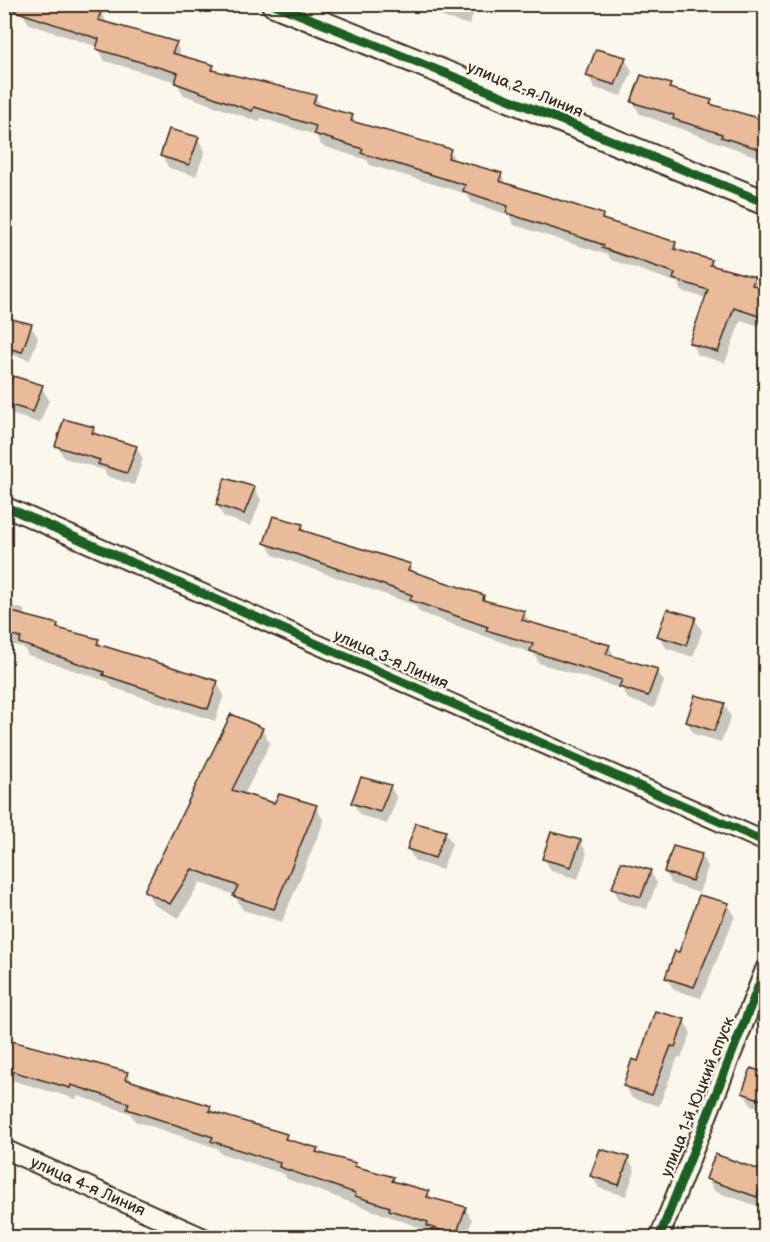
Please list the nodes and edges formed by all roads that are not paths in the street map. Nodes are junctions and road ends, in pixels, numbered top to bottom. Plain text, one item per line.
1 (273, 4) edge
2 (765, 203) edge
3 (4, 506) edge
4 (765, 842) edge
5 (765, 968) edge
6 (4, 1149) edge
7 (204, 1238) edge
8 (659, 1238) edge

1 - 2 street, улица 2-я Линия
3 - 4 street, улица 3-я Линия
5 - 8 street, улица 1-й Юцкий спуск
6 - 7 street, улица 4-я Линия

